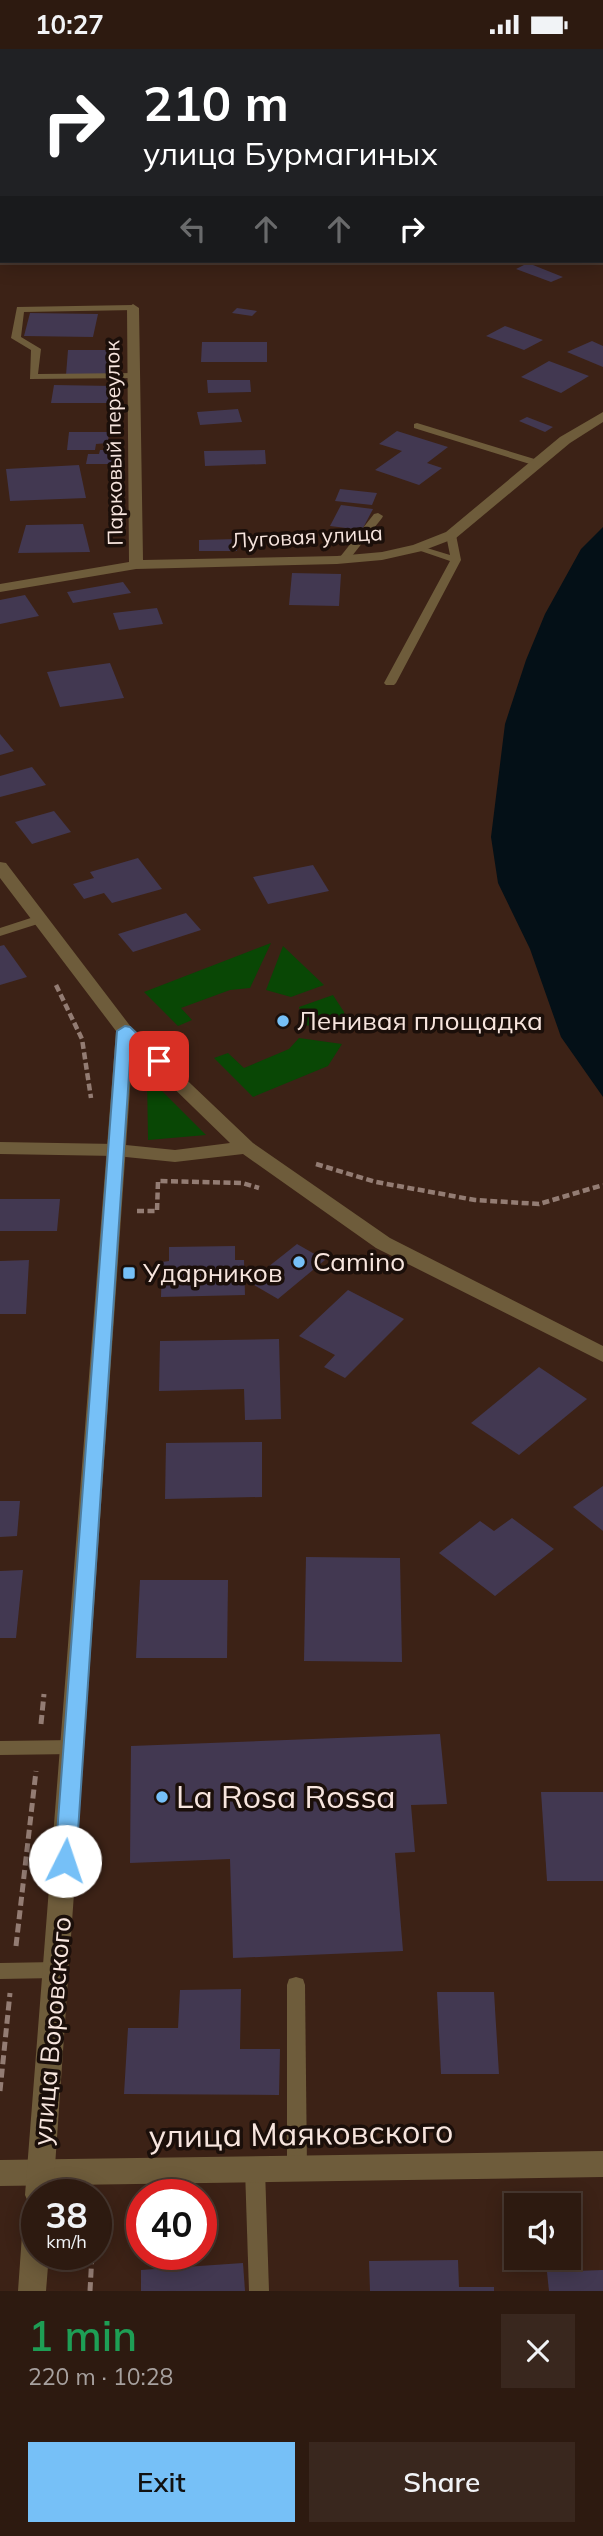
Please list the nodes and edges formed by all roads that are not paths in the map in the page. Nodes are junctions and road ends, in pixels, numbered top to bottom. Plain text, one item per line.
1 (133, 308) joint
2 (135, 376) junction
3 (603, 416) edge
4 (417, 426) dead end
5 (537, 463) junction
6 (378, 516) dead end
7 (451, 535) junction
8 (417, 548) junction
9 (344, 559) junction
10 (456, 560) junction
11 (136, 565) junction
12 (0, 588) edge
13 (390, 683) dead end
14 (3, 876) edge
15 (40, 919) junction
16 (0, 932) edge
17 (125, 1031) junction
18 (0, 1147) edge
19 (246, 1147) junction
20 (116, 1150) junction
21 (603, 1355) edge
22 (74, 1747) junction
23 (0, 1748) edge
24 (6, 1970) edge
25 (57, 1970) junction
26 (296, 1985) dead end
27 (603, 2164) edge
28 (255, 2169) junction
29 (297, 2169) junction
30 (0, 2173) edge
31 (22, 2179) edge
32 (40, 2179) edge
33 (112, 2179) edge
34 (34, 2270) edge
35 (32, 2291) edge
36 (259, 2291) edge

1 - 2 street, Парковый переулок
1 - 2 lane
2 - 11 street, Парковый переулок
3 - 5 street, Луговая улица
4 - 5 lane
5 - 7 street, Луговая улица
6 - 9 lane
7 - 8 street, Луговая улица
7 - 10 lane
8 - 9 street, Луговая улица
8 - 10 lane
9 - 11 street, Луговая улица
10 - 13 lane
11 - 12 street, Парковый переулок
14 - 15 street
15 - 16 lane
15 - 17 street
17 - 19 street
17 - 20 street, улица Воровского
18 - 20 street
19 - 20 street
19 - 21 street
20 - 22 street, улица Воровского
22 - 23 lane
22 - 25 street, улица Воровского
24 - 25 lane
25 - 32 street, улица Воровского
26 - 29 lane
27 - 29 street, улица Маяковского
28 - 29 street, улица Маяковского
28 - 33 street, улица Маяковского
28 - 36 lane
30 - 31 street, улица Маяковского
34 - 35 street

